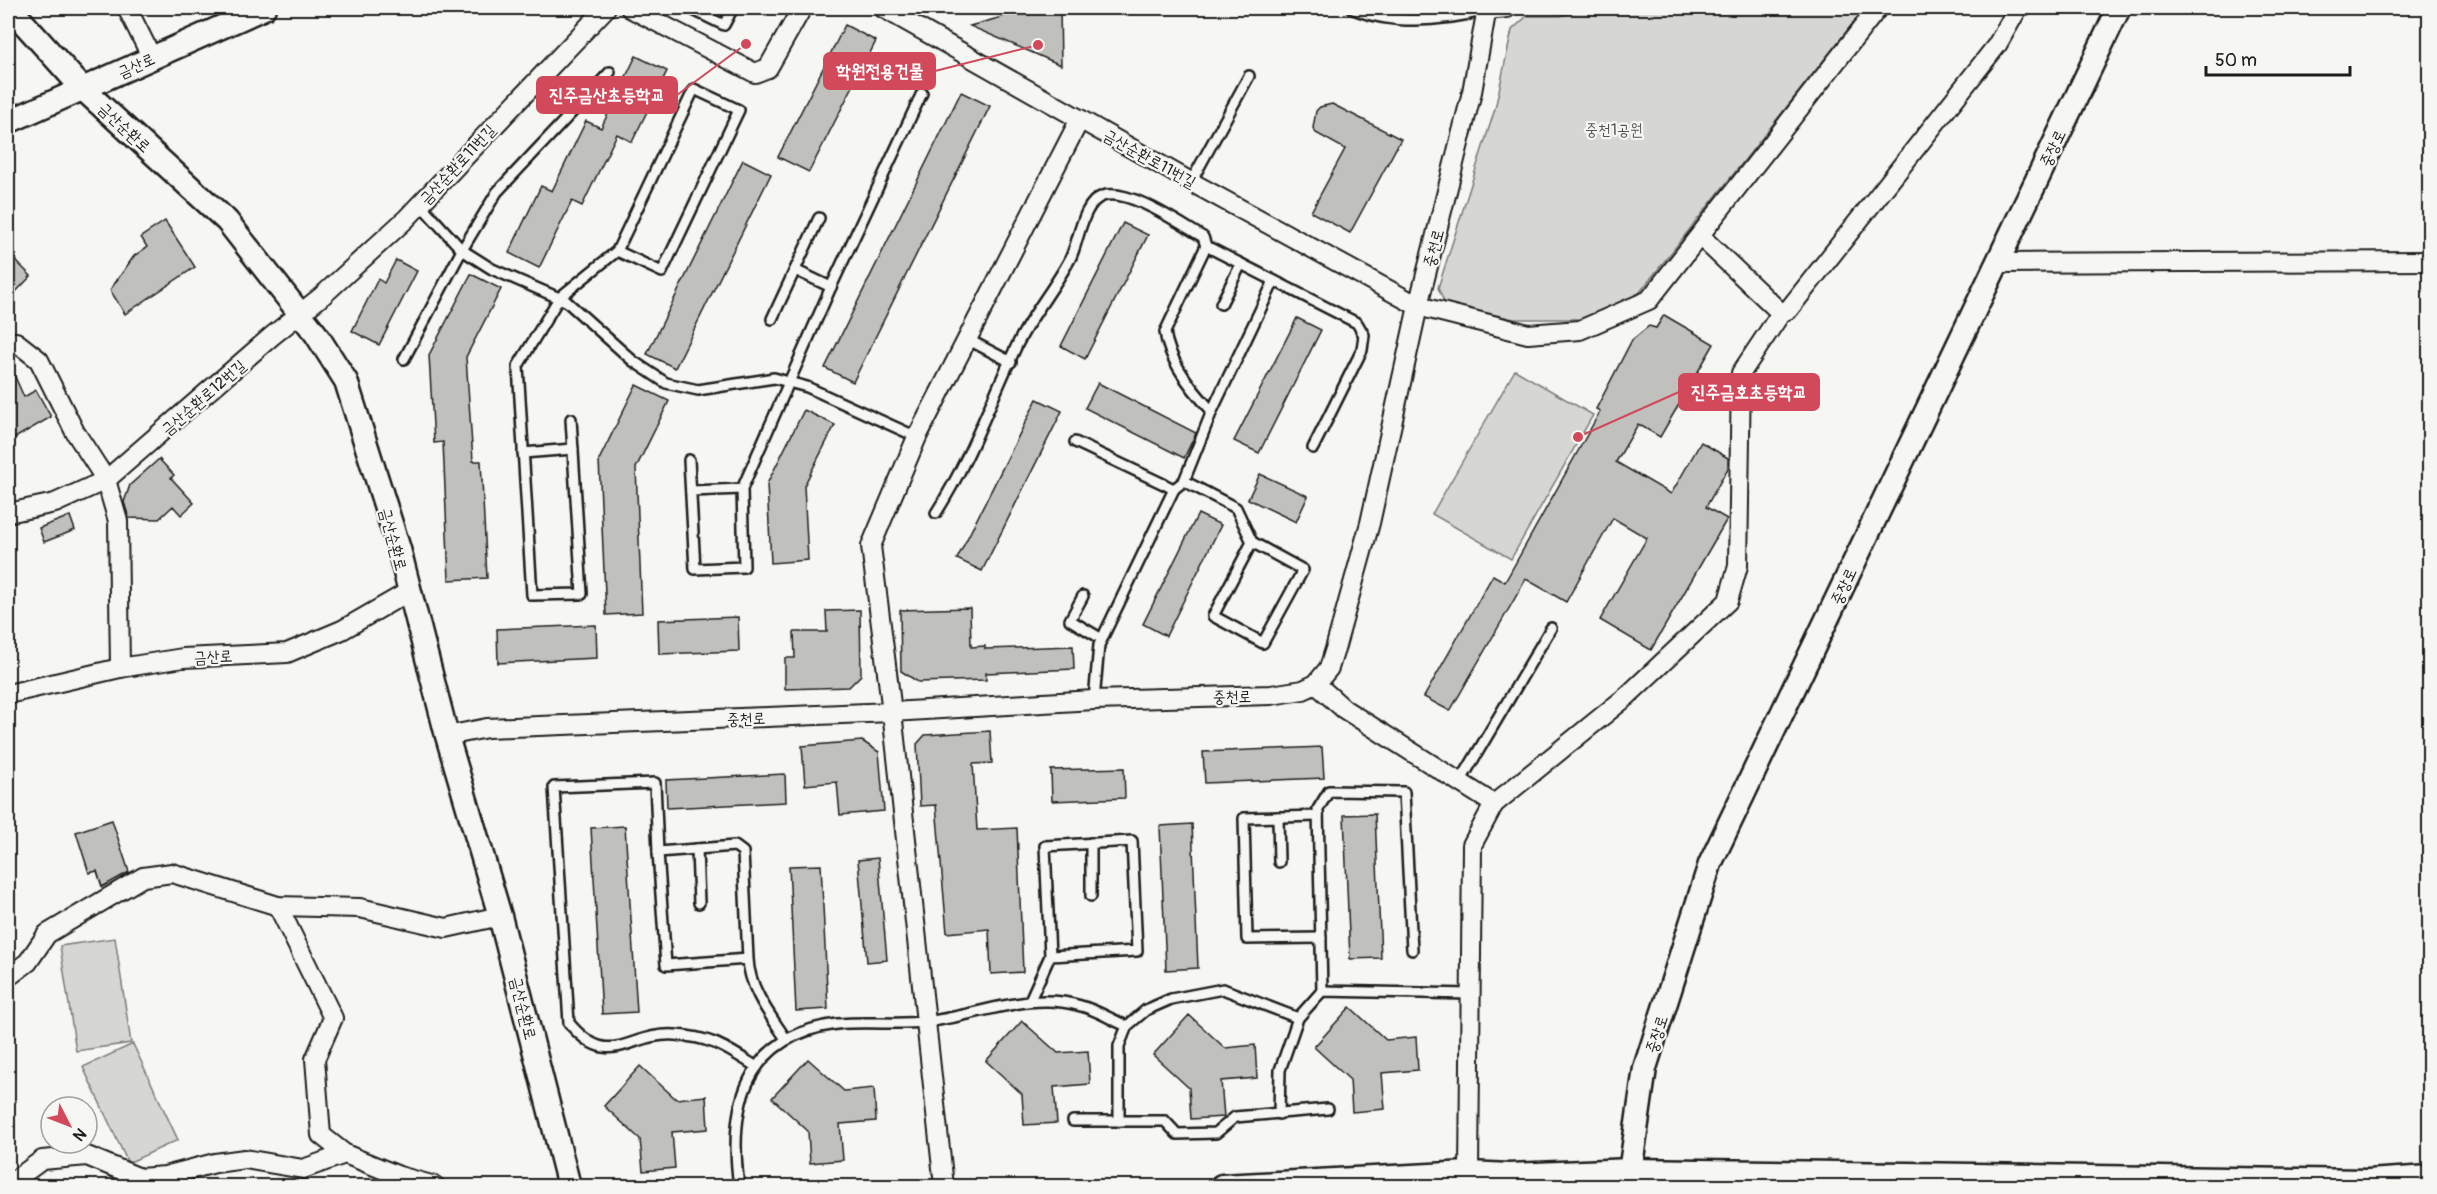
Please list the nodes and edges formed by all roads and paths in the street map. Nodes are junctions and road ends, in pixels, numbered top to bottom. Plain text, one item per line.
1 (10, 8) edge
2 (127, 8) edge
3 (264, 8) edge
4 (606, 8) edge
5 (630, 8) edge
6 (689, 8) edge
7 (733, 8) edge
8 (802, 8) edge
9 (883, 8) edge
10 (1351, 8) edge
11 (1508, 8) edge
12 (1878, 8) edge
13 (2018, 8) edge
14 (2119, 8) edge
15 (1487, 9) edge
16 (152, 58) junction
17 (610, 72) dead end
18 (1249, 76) dead end
19 (83, 89) junction
20 (922, 93) dead end
21 (1080, 119) junction
22 (8, 122) edge
23 (1191, 182) junction
24 (420, 204) junction
25 (819, 219) dead end
26 (1700, 236) junction
27 (1206, 246) junction
28 (462, 250) junction
29 (617, 251) junction
30 (2430, 261) edge
31 (1996, 263) junction
32 (1241, 264) junction
33 (795, 270) junction
34 (1274, 281) junction
35 (831, 287) junction
36 (558, 298) junction
37 (1221, 304) dead end
38 (1418, 306) junction
39 (1781, 313) junction
40 (301, 314) junction
41 (772, 319) dead end
42 (967, 339) junction
43 (8, 342) edge
44 (404, 359) dead end
45 (1011, 362) junction
46 (789, 382) junction
47 (1212, 411) junction
48 (571, 419) dead end
49 (917, 437) junction
50 (1076, 442) dead end
51 (1313, 448) dead end
52 (573, 449) junction
53 (523, 453) junction
54 (689, 460) dead end
55 (106, 480) junction
56 (1184, 481) junction
57 (742, 489) junction
58 (1174, 489) junction
59 (691, 491) junction
60 (8, 513) edge
61 (936, 513) dead end
62 (1252, 542) junction
63 (408, 592) junction
64 (1083, 596) dead end
65 (1551, 628) dead end
66 (1102, 639) junction
67 (120, 668) junction
68 (1316, 684) junction
69 (8, 694) edge
70 (1094, 700) junction
71 (892, 712) junction
72 (447, 736) junction
73 (1460, 782) junction
74 (1494, 804) junction
75 (1318, 816) junction
76 (1278, 817) junction
77 (1091, 843) junction
78 (697, 849) junction
79 (658, 852) junction
80 (1279, 862) dead end
81 (1091, 896) dead end
82 (699, 903) dead end
83 (278, 906) junction
84 (500, 916) junction
85 (1321, 938) junction
86 (1412, 950) dead end
87 (1050, 956) junction
88 (748, 959) junction
89 (8, 977) edge
90 (1322, 991) junction
91 (1471, 994) junction
92 (1030, 1000) junction
93 (1298, 1018) junction
94 (925, 1022) junction
95 (1127, 1026) junction
96 (786, 1039) junction
97 (757, 1066) junction
98 (1328, 1109) dead end
99 (1279, 1114) junction
100 (1073, 1121) dead end
101 (1119, 1121) junction
102 (345, 1155) junction
103 (1469, 1173) junction
104 (2430, 1177) edge
105 (1630, 1178) edge
106 (1509, 1181) edge
107 (8, 1185) edge
108 (435, 1186) edge
109 (569, 1186) edge
110 (739, 1186) edge
111 (944, 1186) edge
112 (1222, 1186) edge

1 - 19 street, 금산순환로
2 - 16 street
3 - 16 street, 금산로
4 - 24 street, 금산순환로11번길
5 - 8 street
6 - 7 lane
9 - 21 street, 금산순환로11번길
10 - 15 lane
11 - 15 street
12 - 26 street, 금산순환로11번길
13 - 39 street
14 - 31 street, 중장로
15 - 38 street, 중천로
16 - 19 street, 금산로
17 - 28 lane
18 - 23 lane
19 - 22 street, 금산로
19 - 40 street, 금산순환로
20 - 35 lane
21 - 23 street, 금산순환로11번길
21 - 42 street
23 - 38 street, 금산순환로11번길
24 - 28 lane
24 - 40 street, 금산순환로11번길
25 - 33 lane
26 - 38 street, 금산순환로11번길
26 - 39 street
27 - 32 lane
27 - 45 lane
27 - 47 lane
28 - 36 lane
28 - 44 lane
29 - 29 lane
29 - 36 lane
30 - 31 street
31 - 105 street, 중장로
32 - 34 lane
32 - 37 lane
33 - 35 lane
33 - 41 lane
34 - 47 lane
34 - 51 lane
35 - 46 lane
36 - 46 lane
36 - 53 lane
38 - 68 street, 중천로
39 - 74 street
40 - 55 street, 금산순환로12번길
40 - 63 street, 금산순환로
42 - 45 lane
42 - 49 street
43 - 55 street
45 - 61 lane
46 - 49 lane
46 - 57 lane
47 - 56 lane
48 - 52 lane
49 - 71 street
50 - 58 lane
52 - 53 lane
52 - 53 lane
54 - 59 lane
55 - 60 street, 금산순환로12번길
55 - 67 street
56 - 58 lane
56 - 62 lane
57 - 59 lane
57 - 59 lane
58 - 66 lane
62 - 62 lane
63 - 67 street, 금산로
63 - 72 street, 금산순환로
64 - 66 lane
65 - 73 lane
66 - 70 lane
67 - 69 street, 금산로
68 - 70 street, 중천로
68 - 73 street
70 - 71 street, 중천로
71 - 72 street, 중천로
71 - 94 street
72 - 84 street, 금산순환로
73 - 74 street
74 - 91 street
75 - 76 lane
75 - 85 lane
75 - 86 lane
76 - 80 lane
76 - 85 lane
77 - 81 lane
77 - 87 lane
77 - 87 lane
78 - 79 lane
78 - 82 lane
78 - 88 lane
79 - 88 lane
79 - 97 lane
83 - 84 street
83 - 89 street
83 - 102 street
84 - 109 street, 금산순환로
85 - 90 lane
87 - 92 lane
88 - 96 lane
90 - 91 lane
90 - 93 lane
91 - 103 street
92 - 94 lane
92 - 95 lane
93 - 95 lane
93 - 99 lane
94 - 96 lane
94 - 111 street
95 - 101 lane
96 - 97 lane
97 - 110 lane
98 - 99 lane
99 - 101 lane
100 - 101 lane
102 - 107 street
102 - 108 street
103 - 106 street
103 - 112 street
104 - 105 street
105 - 106 street

